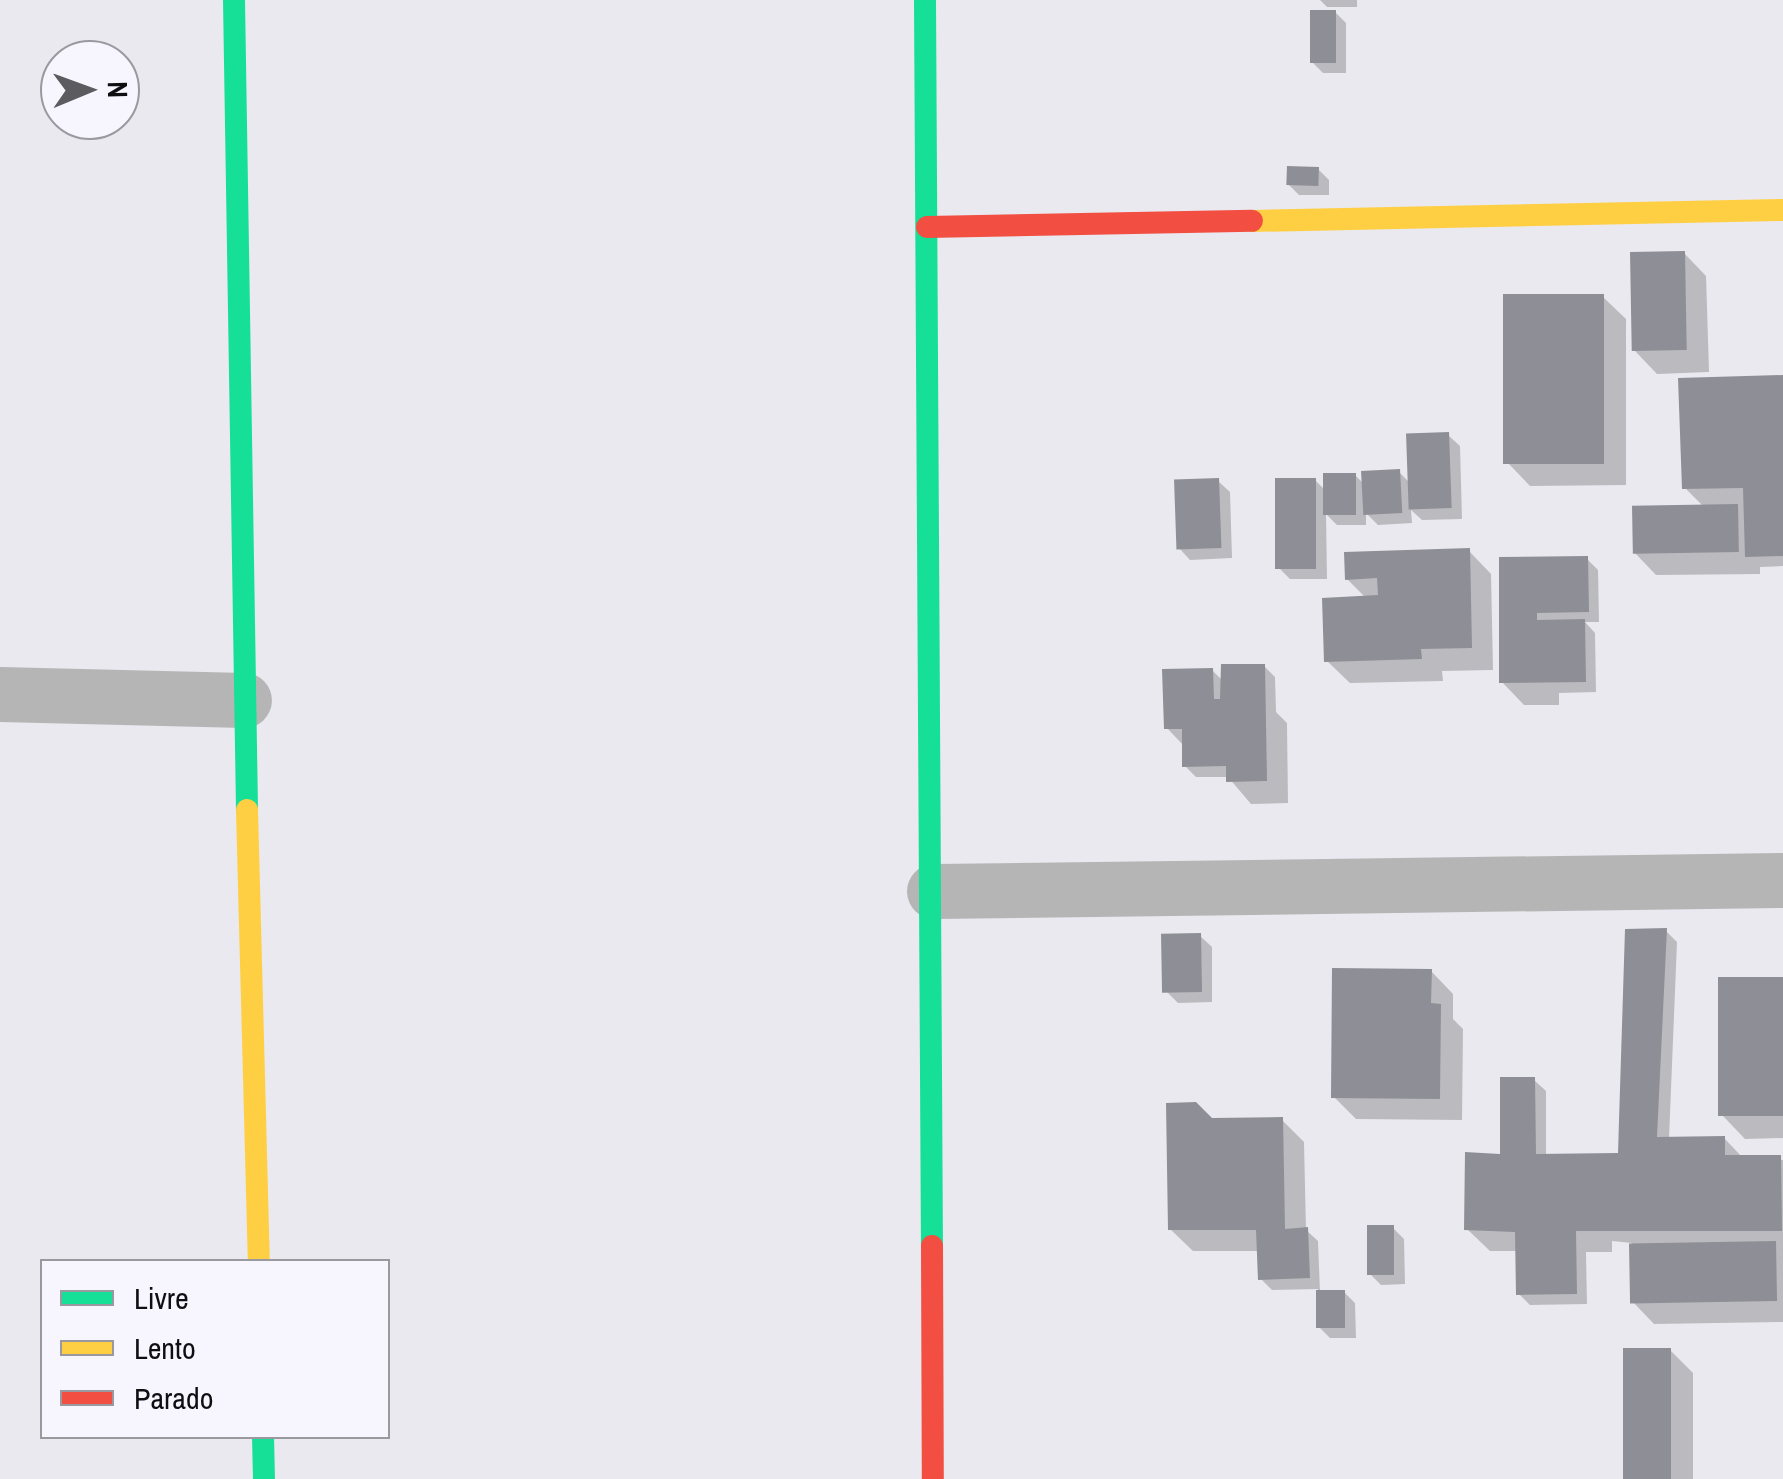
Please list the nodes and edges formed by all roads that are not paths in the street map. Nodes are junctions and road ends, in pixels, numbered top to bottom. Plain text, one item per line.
1 (234, 0) edge
2 (925, 0) edge
3 (1783, 210) edge
4 (927, 226) junction
5 (0, 694) edge
6 (244, 700) junction
7 (1783, 880) edge
8 (934, 891) junction
9 (259, 1259) edge
10 (263, 1439) edge
11 (264, 1479) edge
12 (933, 1479) edge

1 - 6 street
2 - 4 street
3 - 4 street
4 - 8 street
5 - 6 street
6 - 9 street
7 - 8 street
8 - 12 street
10 - 11 street

